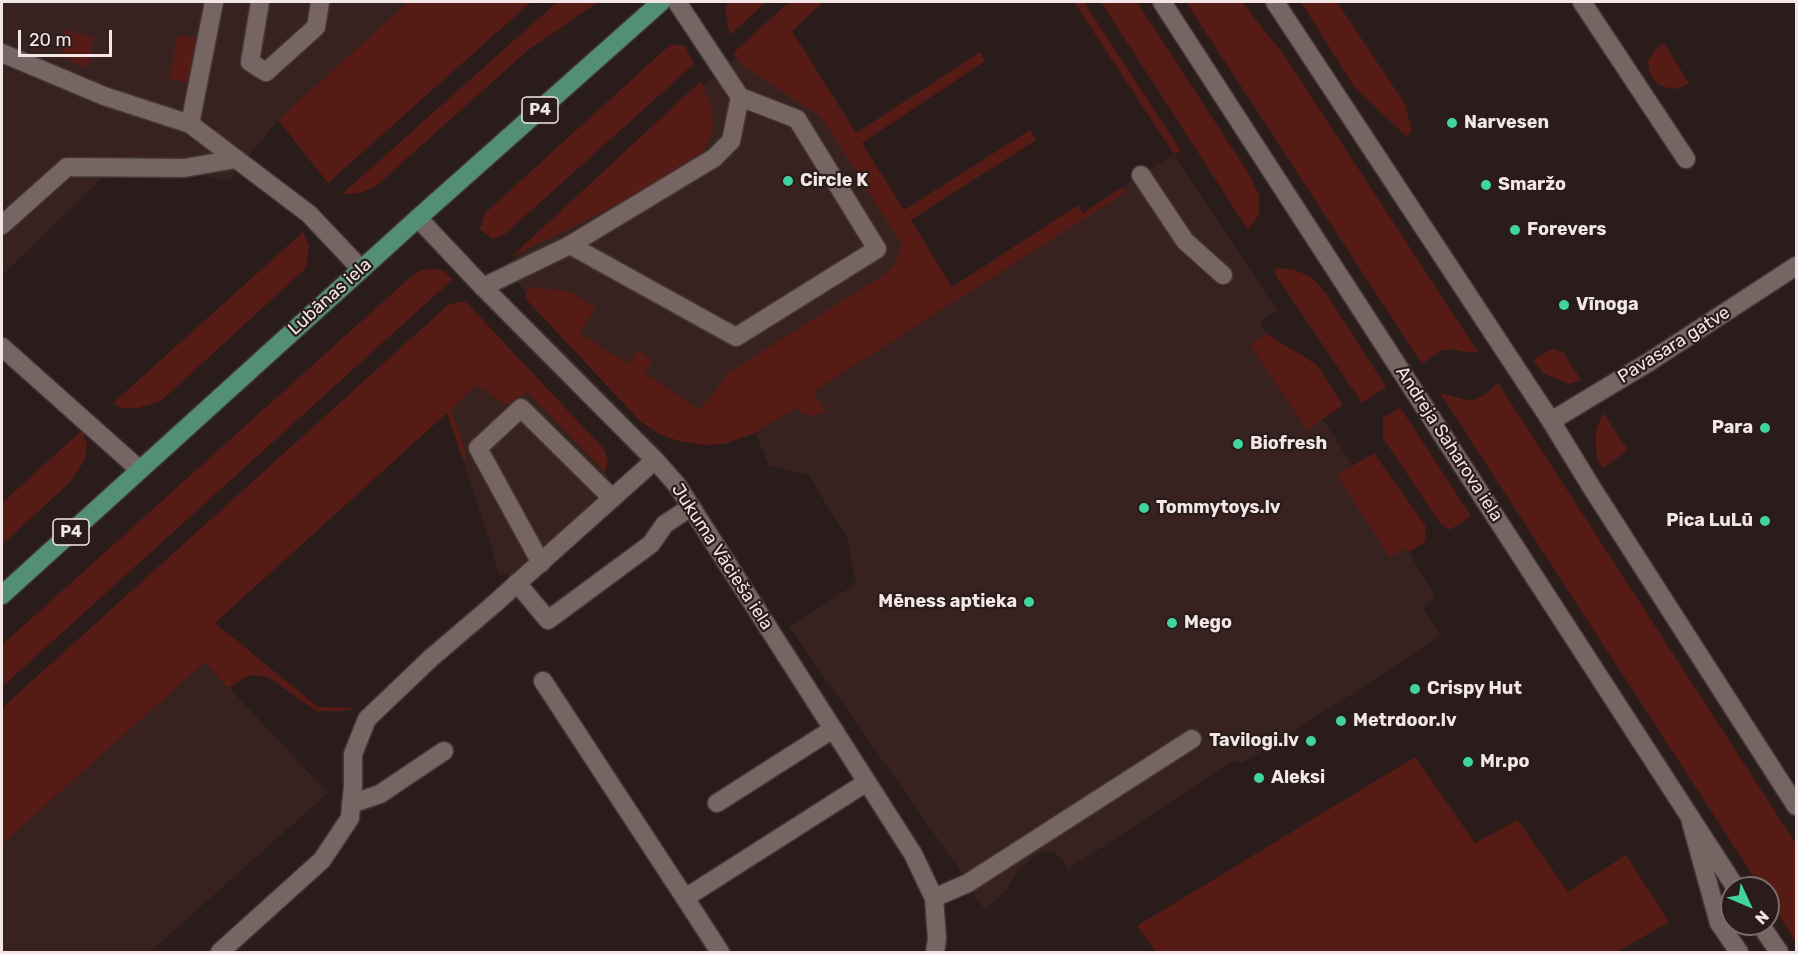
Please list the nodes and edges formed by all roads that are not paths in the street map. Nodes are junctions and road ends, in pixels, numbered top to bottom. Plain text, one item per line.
1 (214, 2) edge
2 (260, 2) edge
3 (333, 2) edge
4 (661, 2) edge
5 (677, 2) edge
6 (1162, 2) edge
7 (1275, 2) edge
8 (1582, 2) edge
9 (319, 8) edge
10 (2, 53) edge
11 (740, 97) junction
12 (190, 124) junction
13 (236, 159) junction
14 (1686, 159) dead end
15 (1141, 175) dead end
16 (418, 218) junction
17 (2, 225) edge
18 (570, 245) junction
19 (1797, 266) edge
20 (362, 269) junction
21 (1223, 274) dead end
22 (483, 287) junction
23 (2, 347) edge
24 (1551, 421) junction
25 (655, 460) junction
26 (140, 470) junction
27 (612, 498) junction
28 (691, 507) junction
29 (541, 563) junction
30 (518, 583) junction
31 (2, 594) edge
32 (543, 681) dead end
33 (833, 729) junction
34 (1192, 739) dead end
35 (444, 751) dead end
36 (867, 782) junction
37 (717, 803) dead end
38 (351, 804) junction
39 (1797, 806) edge
40 (1691, 821) junction
41 (1728, 876) edge
42 (685, 898) junction
43 (934, 898) junction
44 (1768, 936) edge
45 (220, 952) edge
46 (720, 952) edge
47 (935, 952) edge
48 (1739, 952) edge
49 (1779, 952) edge

1 - 12 street
2 - 9 street
3 - 9 street
4 - 16 main road, Lubānas iela / P4
5 - 11 street
6 - 40 street, Andreja Saharova iela
7 - 24 street
8 - 14 street
10 - 12 street
11 - 18 street
11 - 18 street
12 - 13 street
13 - 17 street
13 - 20 street
15 - 21 street
16 - 20 main road, Lubānas iela / P4
16 - 22 street, Jukuma Vācieša iela
18 - 22 street
19 - 24 street, Pavasara gatve
20 - 26 main road, Lubānas iela / P4
22 - 25 street, Jukuma Vācieša iela
23 - 26 street
24 - 39 street
25 - 27 street
25 - 28 street, Jukuma Vācieša iela
26 - 31 main road, Lubānas iela / P4
27 - 29 street
27 - 29 street
28 - 30 street
28 - 33 street, Jukuma Vācieša iela
29 - 30 street
30 - 38 street
32 - 42 street
33 - 36 street, Jukuma Vācieša iela
33 - 37 street
34 - 43 street
35 - 38 street
36 - 42 street
36 - 43 street, Jukuma Vācieša iela
38 - 45 street
40 - 41 street, Andreja Saharova iela
40 - 48 street
42 - 46 street
43 - 47 street, Jukuma Vācieša iela
44 - 49 street

